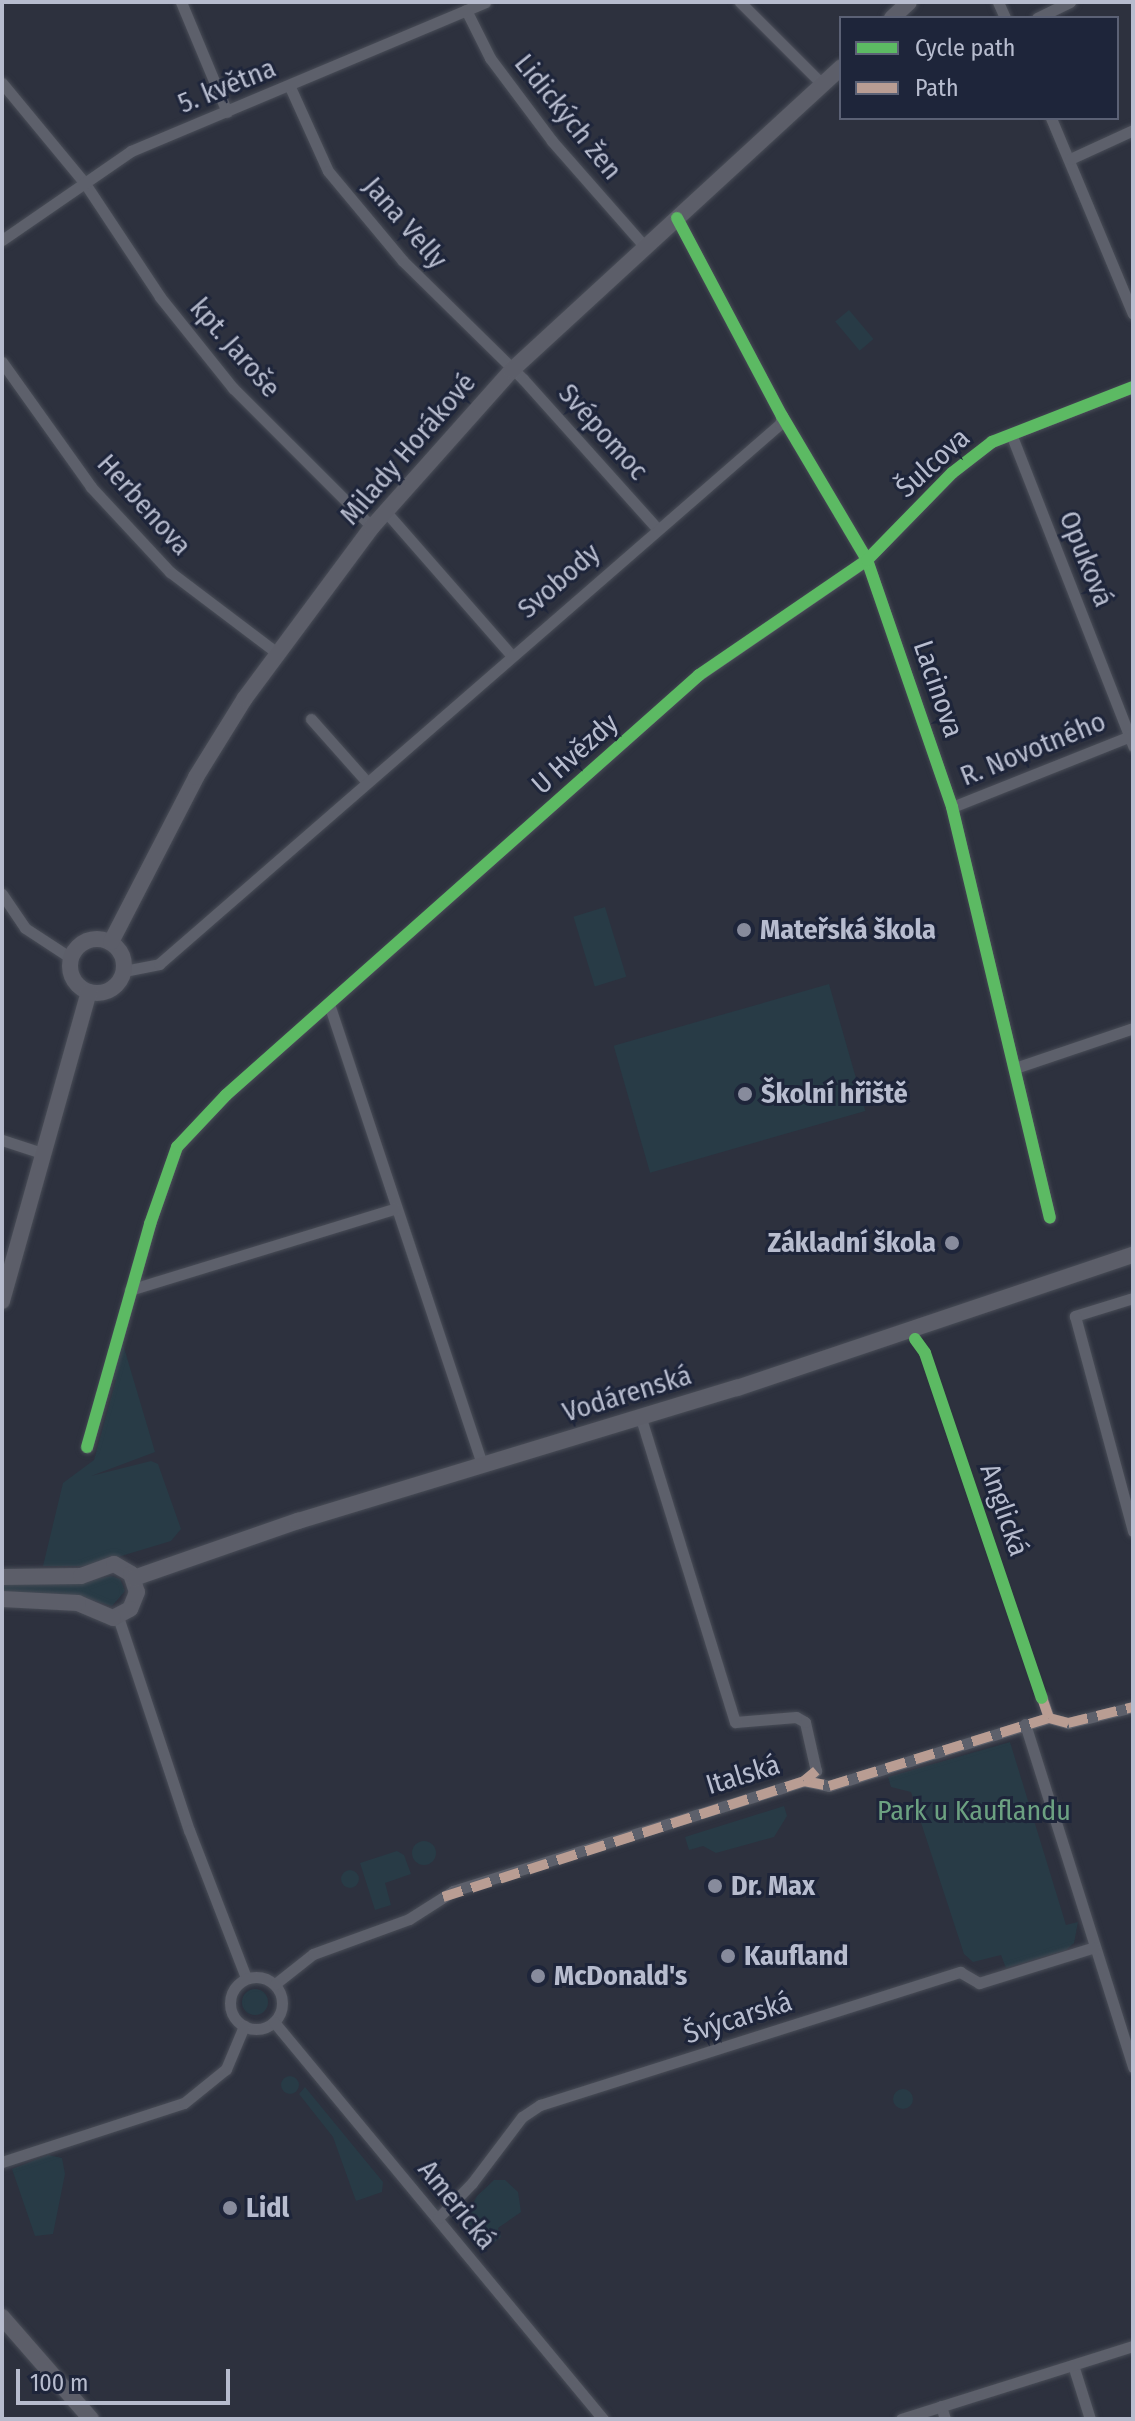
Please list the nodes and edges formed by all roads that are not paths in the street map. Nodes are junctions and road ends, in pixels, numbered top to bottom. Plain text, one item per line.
1 (181, 2) edge
2 (485, 2) edge
3 (740, 2) edge
4 (909, 2) edge
5 (1070, 2) edge
6 (466, 10) junction
7 (894, 16) edge
8 (1041, 16) edge
9 (839, 69) edge
10 (2, 83) edge
11 (823, 85) junction
12 (290, 87) junction
13 (227, 112) junction
14 (1052, 120) edge
15 (1133, 130) edge
16 (1070, 159) junction
17 (84, 182) junction
18 (677, 218) junction
19 (2, 240) edge
20 (645, 247) junction
21 (1133, 314) edge
22 (2, 362) edge
23 (512, 370) junction
24 (1133, 387) edge
25 (782, 416) junction
26 (1011, 434) junction
27 (386, 512) junction
28 (372, 527) junction
29 (656, 527) junction
30 (867, 560) junction
31 (277, 653) junction
32 (511, 655) junction
33 (311, 719) dead end
34 (1132, 739) edge
35 (367, 782) junction
36 (952, 807) junction
37 (2, 894) edge
38 (111, 942) junction
39 (71, 958) junction
40 (124, 971) junction
41 (89, 992) junction
42 (329, 1004) junction
43 (1133, 1028) edge
44 (1018, 1067) junction
45 (2, 1140) edge
46 (42, 1153) junction
47 (396, 1208) junction
48 (1050, 1217) dead end
49 (1133, 1255) edge
50 (130, 1290) junction
51 (1133, 1298) edge
52 (2, 1301) edge
53 (640, 1416) junction
54 (87, 1447) dead end
55 (482, 1465) junction
56 (1133, 1531) edge
57 (2, 1577) edge
58 (134, 1578) junction
59 (2, 1599) edge
60 (118, 1617) junction
61 (1042, 1698) dead end
62 (1133, 1707) edge
63 (1049, 1718) junction
64 (1025, 1724) junction
65 (804, 1781) junction
66 (1095, 1947) junction
67 (246, 1978) junction
68 (275, 1984) junction
69 (274, 2022) junction
70 (244, 2026) junction
71 (1133, 2067) edge
72 (2, 2162) edge
73 (438, 2218) junction
74 (2, 2317) edge
75 (1133, 2346) edge
76 (1073, 2365) junction
77 (941, 2406) junction
78 (91, 2419) edge
79 (603, 2419) edge
80 (901, 2419) edge
81 (945, 2419) edge
82 (1090, 2419) edge

1 - 13 street
2 - 6 street, 5. května
3 - 11 street
4 - 7 main road
5 - 8 street
6 - 12 street, 5. května
6 - 20 street, Lidických žen
9 - 11 main road, Milady Horákové
10 - 17 street, kpt. Jaroše
11 - 18 main road, Milady Horákové
12 - 13 street, 5. května
12 - 23 street, Jana Velly
13 - 17 street, 5. května
14 - 16 street
15 - 16 street
16 - 21 street
17 - 19 street, 5. května
17 - 28 street, kpt. Jaroše
18 - 20 main road, Milady Horákové
18 - 25 street, Lacinova
20 - 23 main road, Milady Horákové
22 - 31 street, Herbenova
23 - 27 main road, Milady Horákové
23 - 29 street, Svépomoc
24 - 26 street, Šulcova
25 - 29 street, Svobody
25 - 30 street, Lacinova
26 - 30 street, Šulcova
26 - 34 street, Opuková
27 - 28 main road, Milady Horákové
27 - 32 street
28 - 31 main road, Milady Horákové
29 - 32 street, Svobody
30 - 36 street, Lacinova
30 - 42 street, U Hvězdy
31 - 38 main road, Milady Horákové
32 - 35 street, Svobody
33 - 35 street
34 - 36 street, R. Novotného
35 - 40 street, Svobody
36 - 44 street, Lacinova
37 - 39 street
38 - 39 main road
38 - 40 main road
39 - 41 main road
40 - 41 main road
41 - 46 main road
42 - 47 street
42 - 50 street, U Hvězdy
43 - 44 street
44 - 48 street, Lacinova
45 - 46 street
46 - 52 main road
47 - 50 street
47 - 55 street
49 - 53 main road, Vodárenská
50 - 54 street, U Hvězdy
51 - 56 street
53 - 55 main road, Vodárenská
53 - 65 street, Italská
55 - 58 main road, Vodárenská
57 - 58 main road
58 - 60 main road
59 - 60 main road
60 - 67 street
61 - 63 street
62 - 63 street
63 - 64 street
64 - 65 street
64 - 66 street
65 - 68 street, Italská
66 - 71 street
66 - 73 street, Švýcarská
67 - 68 street
67 - 70 street
68 - 69 street
69 - 70 street
69 - 73 street, Americká
70 - 72 street
73 - 79 street, Americká
74 - 78 main road
75 - 76 street
76 - 77 street
76 - 82 street
77 - 80 street
77 - 81 street

